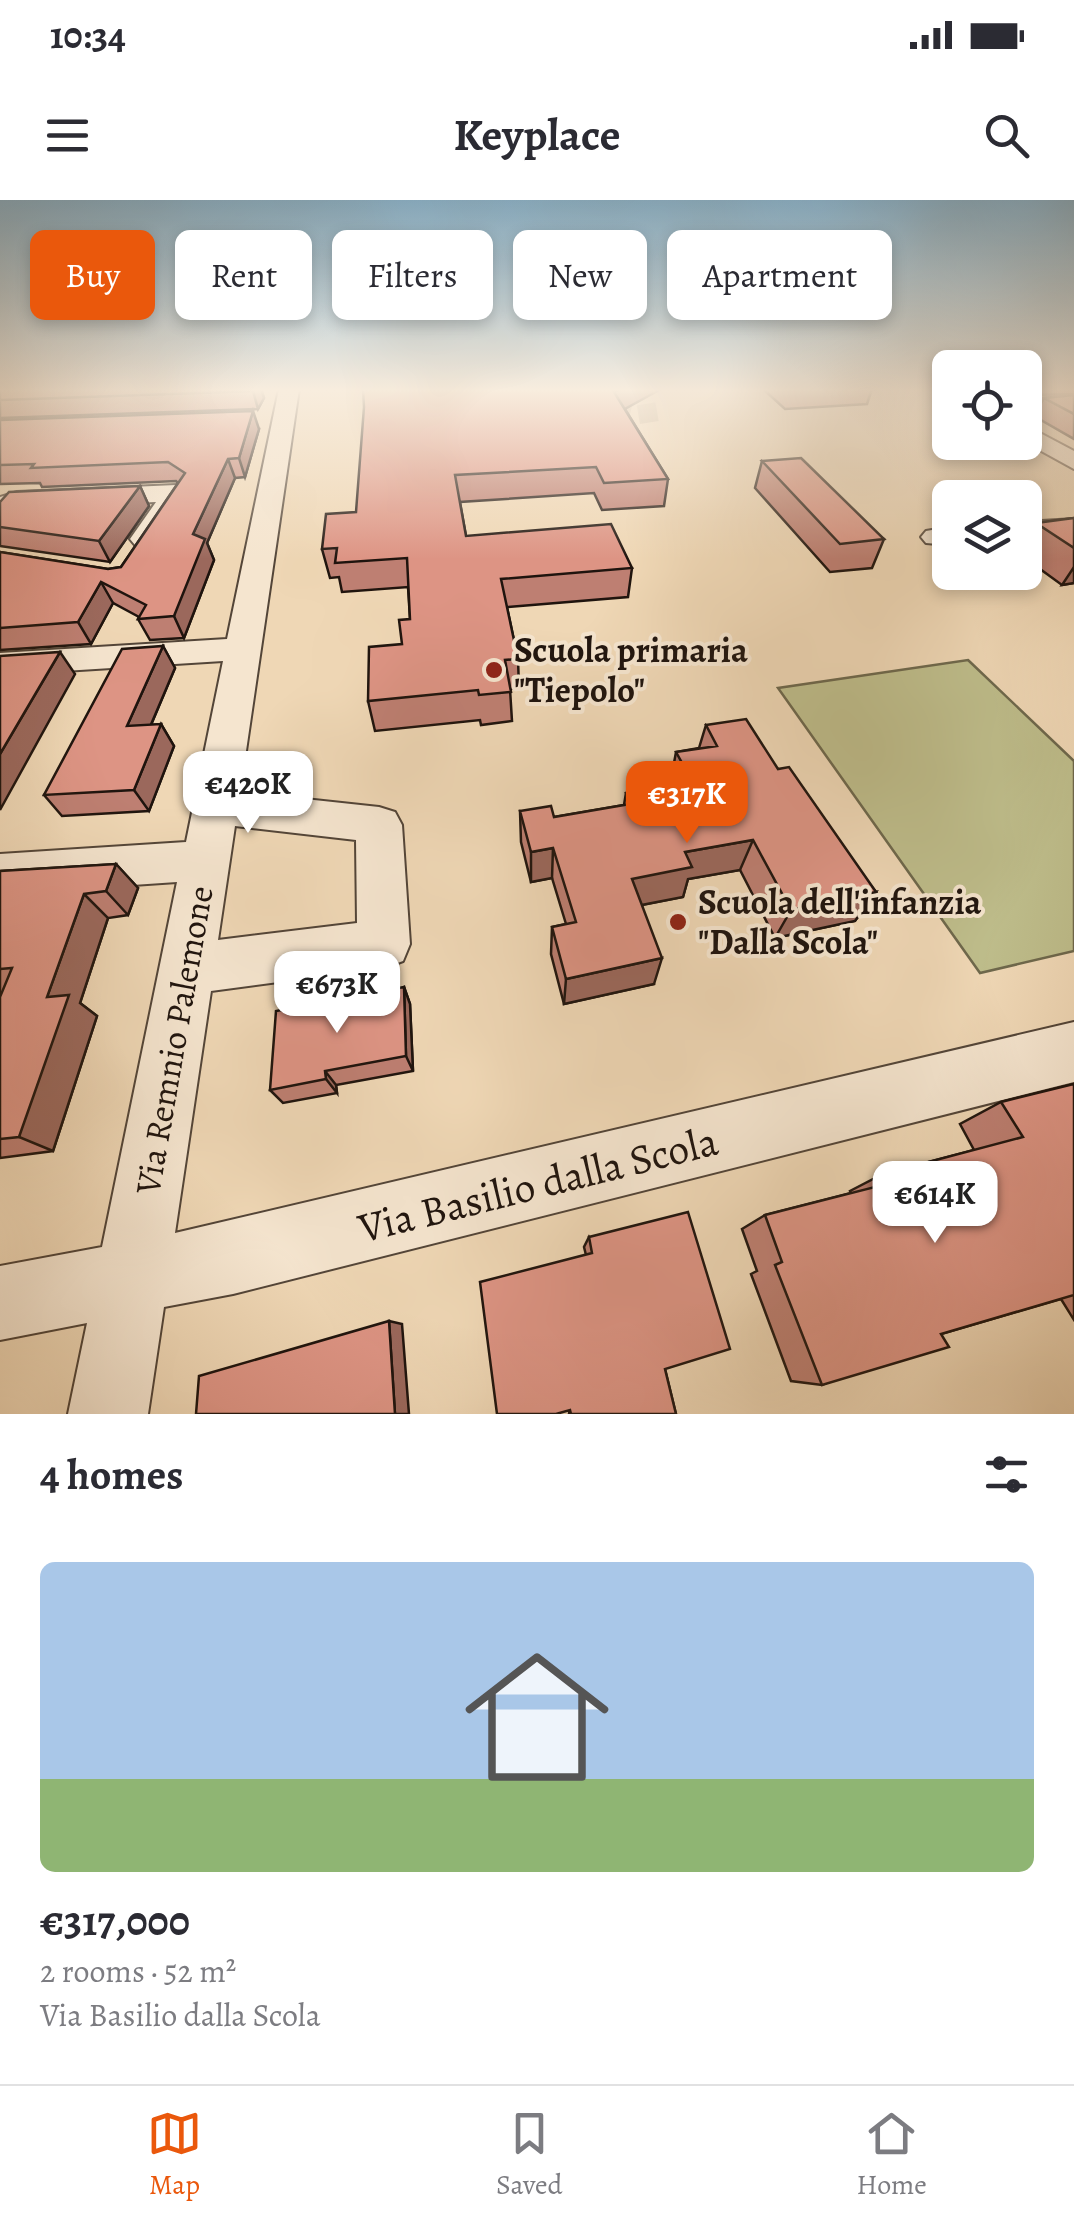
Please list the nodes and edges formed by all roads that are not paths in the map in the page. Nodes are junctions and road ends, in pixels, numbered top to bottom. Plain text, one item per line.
1 (272, 446) edge
2 (1047, 446) edge
3 (1074, 462) edge
4 (0, 506) edge
5 (1074, 528) edge
6 (1042, 530) edge
7 (129, 562) edge
8 (243, 649) junction
9 (0, 664) edge
10 (214, 806) junction
11 (204, 860) junction
12 (0, 874) edge
13 (185, 969) junction
14 (1074, 1052) edge
15 (133, 1278) junction
16 (0, 1303) edge
17 (108, 1414) edge

1 - 8 street, Via Remnio Palemone
2 - 3 street
4 - 7 street
5 - 6 street
8 - 9 street
8 - 10 street, Via Remnio Palemone
10 - 11 street, Via Remnio Palemone
10 - 13 street
11 - 12 street
11 - 13 street, Via Remnio Palemone
13 - 15 street, Via Remnio Palemone
14 - 15 street, Via Basilio dalla Scola
15 - 16 street, Via Basilio dalla Scola
15 - 17 street, Via Remnio Palemone

